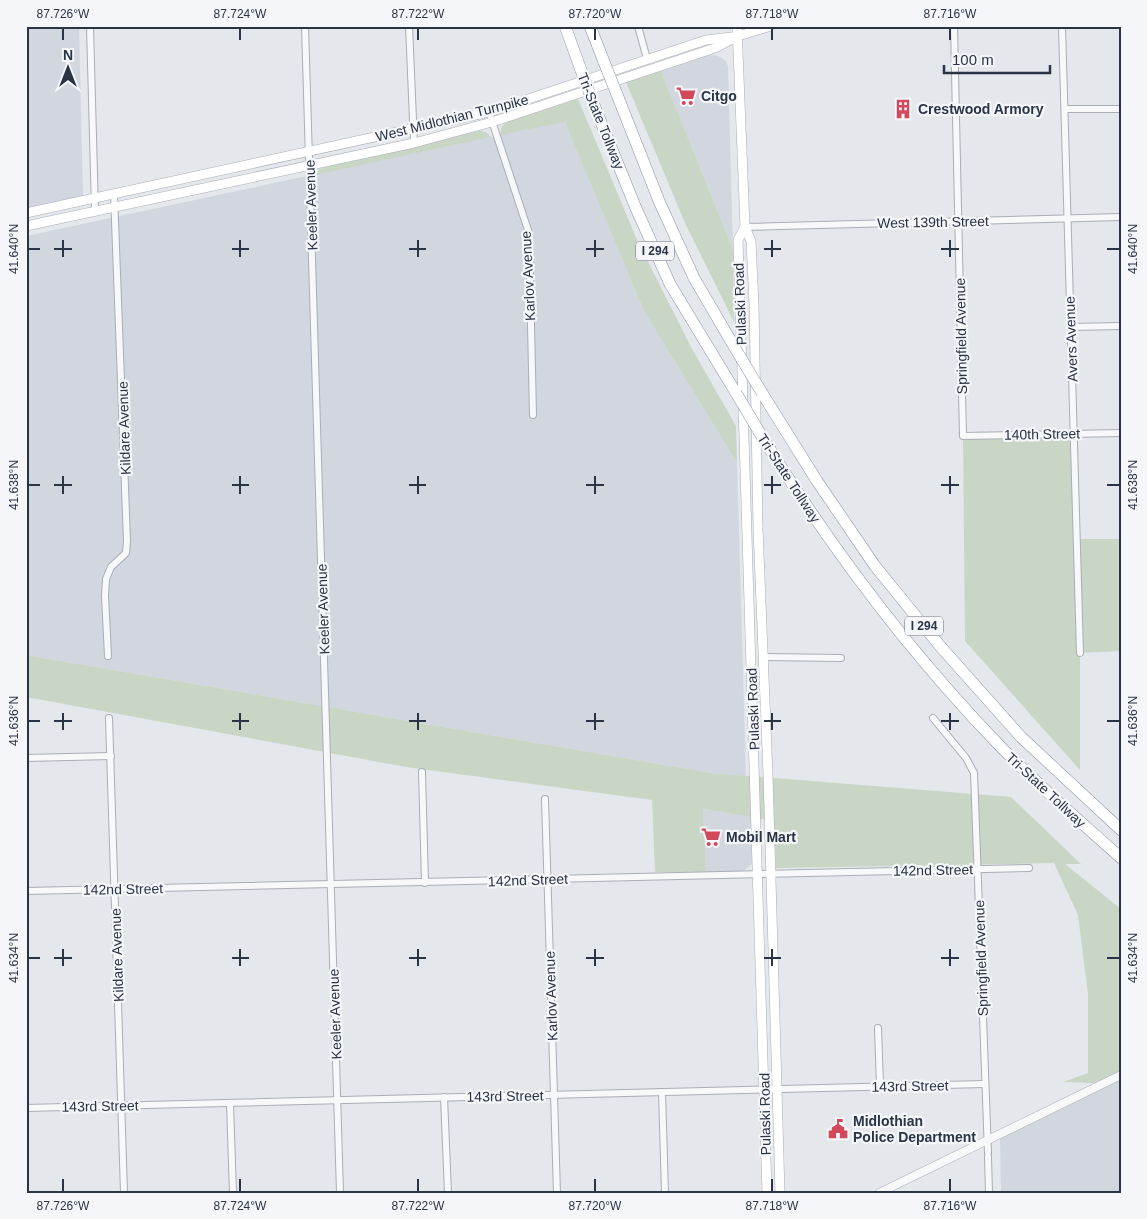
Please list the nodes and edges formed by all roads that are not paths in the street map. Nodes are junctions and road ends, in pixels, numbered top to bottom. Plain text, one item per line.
1 (90, 26) edge
2 (305, 26) edge
3 (409, 26) edge
4 (565, 26) edge
5 (590, 26) edge
6 (638, 26) edge
7 (737, 26) edge
8 (771, 26) edge
9 (954, 26) edge
10 (1062, 26) edge
11 (738, 36) junction
12 (647, 59) junction
13 (1065, 109) junction
14 (1121, 109) edge
15 (489, 112) junction
16 (492, 122) junction
17 (413, 130) junction
18 (414, 143) junction
19 (309, 152) junction
20 (310, 164) junction
21 (114, 194) junction
22 (94, 198) junction
23 (115, 207) junction
24 (95, 211) junction
25 (26, 213) edge
26 (1121, 217) edge
27 (1067, 219) junction
28 (959, 221) junction
29 (26, 226) edge
30 (745, 226) junction
31 (1121, 326) edge
32 (1070, 327) junction
33 (533, 415) dead end
34 (1074, 433) junction
35 (1121, 433) edge
36 (963, 436) joint
37 (1080, 653) dead end
38 (108, 656) dead end
39 (764, 657) junction
40 (841, 658) dead end
41 (110, 718) dead end
42 (933, 718) dead end
43 (111, 756) junction
44 (26, 758) edge
45 (422, 772) dead end
46 (545, 800) dead end
47 (1121, 830) edge
48 (1121, 858) edge
49 (1029, 868) dead end
50 (978, 869) junction
51 (757, 874) junction
52 (770, 874) junction
53 (547, 879) junction
54 (425, 883) junction
55 (332, 884) junction
56 (115, 889) junction
57 (26, 891) edge
58 (878, 1028) dead end
59 (1121, 1075) edge
60 (984, 1084) junction
61 (880, 1086) junction
62 (765, 1088) junction
63 (777, 1088) junction
64 (662, 1092) junction
65 (554, 1095) junction
66 (444, 1097) junction
67 (338, 1100) junction
68 (230, 1103) junction
69 (121, 1106) junction
70 (26, 1108) edge
71 (988, 1140) junction
72 (124, 1193) edge
73 (233, 1193) edge
74 (340, 1193) edge
75 (448, 1193) edge
76 (557, 1193) edge
77 (665, 1193) edge
78 (767, 1193) edge
79 (780, 1193) edge
80 (879, 1193) edge
81 (989, 1193) edge

1 - 22 street
2 - 19 street, Keeler Avenue
3 - 17 street
4 - 48 highway, Tri-State Tollway / I 294, bridge
5 - 47 highway, Tri-State Tollway / I 294, bridge
6 - 12 street
7 - 11 main road, Pulaski Road
8 - 11 main road
9 - 28 street, Springfield Avenue
10 - 13 street, Avers Avenue
11 - 12 main road, West Midlothian Turnpike
11 - 16 main road, West Midlothian Turnpike
11 - 30 main road, Pulaski Road
12 - 15 main road, West Midlothian Turnpike
13 - 14 street
13 - 27 street, Avers Avenue
15 - 16 street, Karlov Avenue
15 - 17 main road, West Midlothian Turnpike
16 - 18 main road, West Midlothian Turnpike
16 - 33 street, Karlov Avenue
17 - 18 street
17 - 19 main road, West Midlothian Turnpike
18 - 20 main road, West Midlothian Turnpike
19 - 20 street, Keeler Avenue
19 - 21 main road, West Midlothian Turnpike
20 - 23 main road, West Midlothian Turnpike
20 - 55 street, Keeler Avenue
21 - 22 main road, West Midlothian Turnpike
21 - 23 street, Kildare Avenue
22 - 24 street
22 - 25 main road, West Midlothian Turnpike
23 - 24 main road, West Midlothian Turnpike
23 - 38 street, Kildare Avenue
24 - 29 main road, West Midlothian Turnpike
26 - 27 street, West 139th Street
27 - 28 street, West 139th Street
27 - 32 street, Avers Avenue
28 - 30 street, West 139th Street
28 - 36 street, Springfield Avenue
30 - 39 main road, Pulaski Road
30 - 51 main road, Pulaski Road
31 - 32 street
32 - 34 street, Avers Avenue
34 - 35 street, 140th Street
34 - 36 street, 140th Street
34 - 37 street, Avers Avenue
39 - 40 street
39 - 52 main road, Pulaski Road
41 - 43 street, Kildare Avenue
42 - 50 street, Springfield Avenue
43 - 44 street
43 - 56 street, Kildare Avenue
45 - 54 street
46 - 53 street, Karlov Avenue
49 - 50 street, 142nd Street
50 - 52 street, 142nd Street
50 - 60 street, Springfield Avenue
51 - 52 street, 142nd Street
51 - 53 street, 142nd Street
51 - 62 main road, Pulaski Road
52 - 63 main road, Pulaski Road
53 - 54 street, 142nd Street
53 - 65 street, Karlov Avenue
54 - 55 street, 142nd Street
55 - 56 street, 142nd Street
55 - 67 street, Keeler Avenue
56 - 57 street, 142nd Street
56 - 69 street, Kildare Avenue
58 - 61 street
59 - 71 street
60 - 61 street, 143rd Street
60 - 71 street, Springfield Avenue
61 - 63 street, 143rd Street
62 - 63 street, 143rd Street
62 - 64 street, 143rd Street
62 - 78 main road, Pulaski Road
63 - 79 main road, Pulaski Road
64 - 65 street, 143rd Street
64 - 77 street
65 - 66 street, 143rd Street
65 - 76 street, Karlov Avenue
66 - 67 street, 143rd Street
66 - 75 street
67 - 68 street, 143rd Street
67 - 74 street, Keeler Avenue
68 - 69 street, 143rd Street
68 - 73 street
69 - 70 street, 143rd Street
69 - 72 street, Kildare Avenue
71 - 80 street
71 - 81 street, Springfield Avenue

